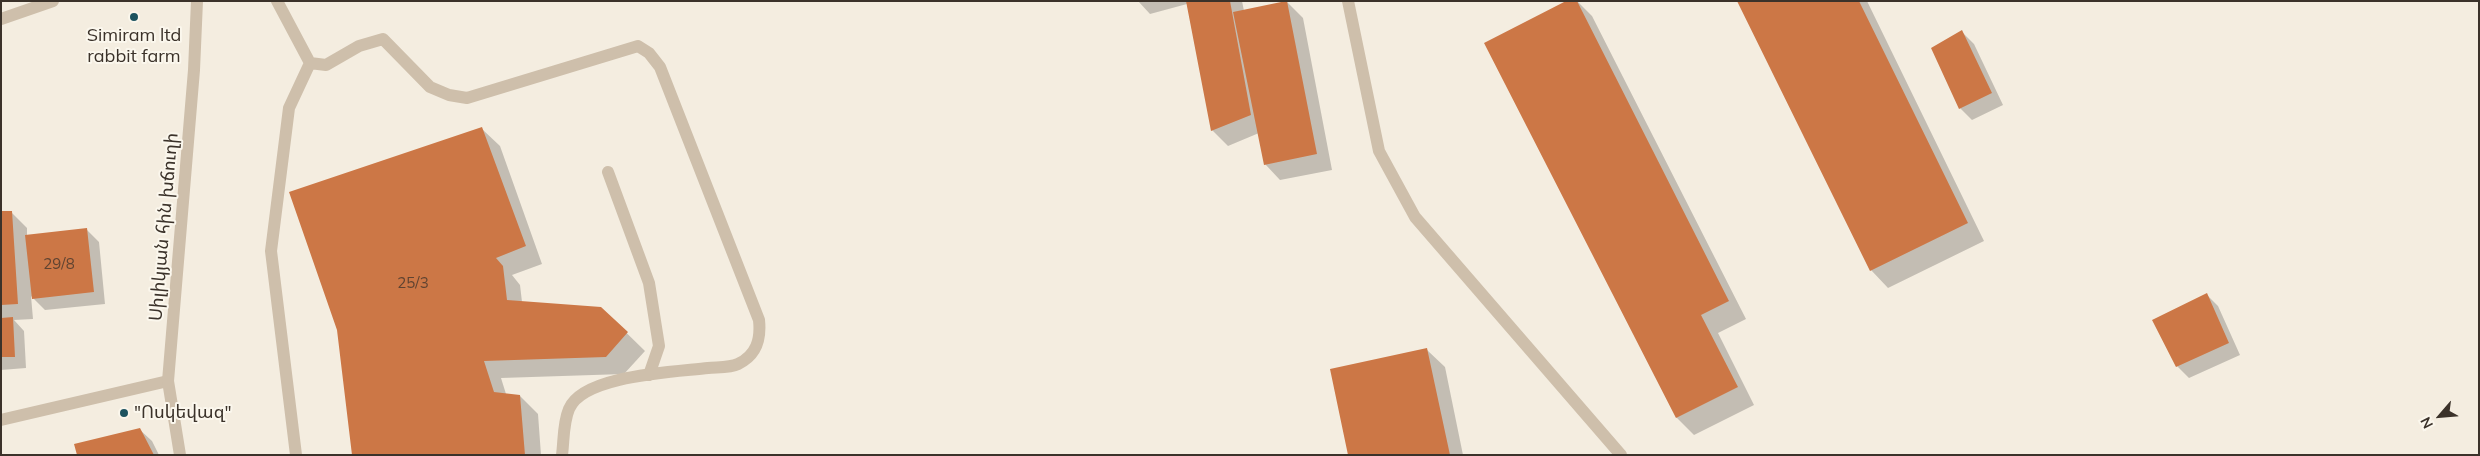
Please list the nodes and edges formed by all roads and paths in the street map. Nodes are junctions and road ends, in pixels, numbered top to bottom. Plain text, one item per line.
1 (54, 1) edge
2 (197, 1) edge
3 (277, 1) edge
4 (1348, 1) edge
5 (1, 18) edge
6 (310, 63) junction
7 (608, 172) dead end
8 (649, 375) junction
9 (168, 381) junction
10 (1, 420) edge
11 (180, 455) edge
12 (296, 455) edge
13 (562, 455) edge
14 (1621, 455) edge

1 - 5 street
2 - 9 street, Սիլիկյան հին խճուղի
3 - 6 street
4 - 14 street
6 - 8 street
6 - 12 street
7 - 8 street
8 - 13 street
9 - 10 street
9 - 11 street, Սիլիկյան հին խճուղի

